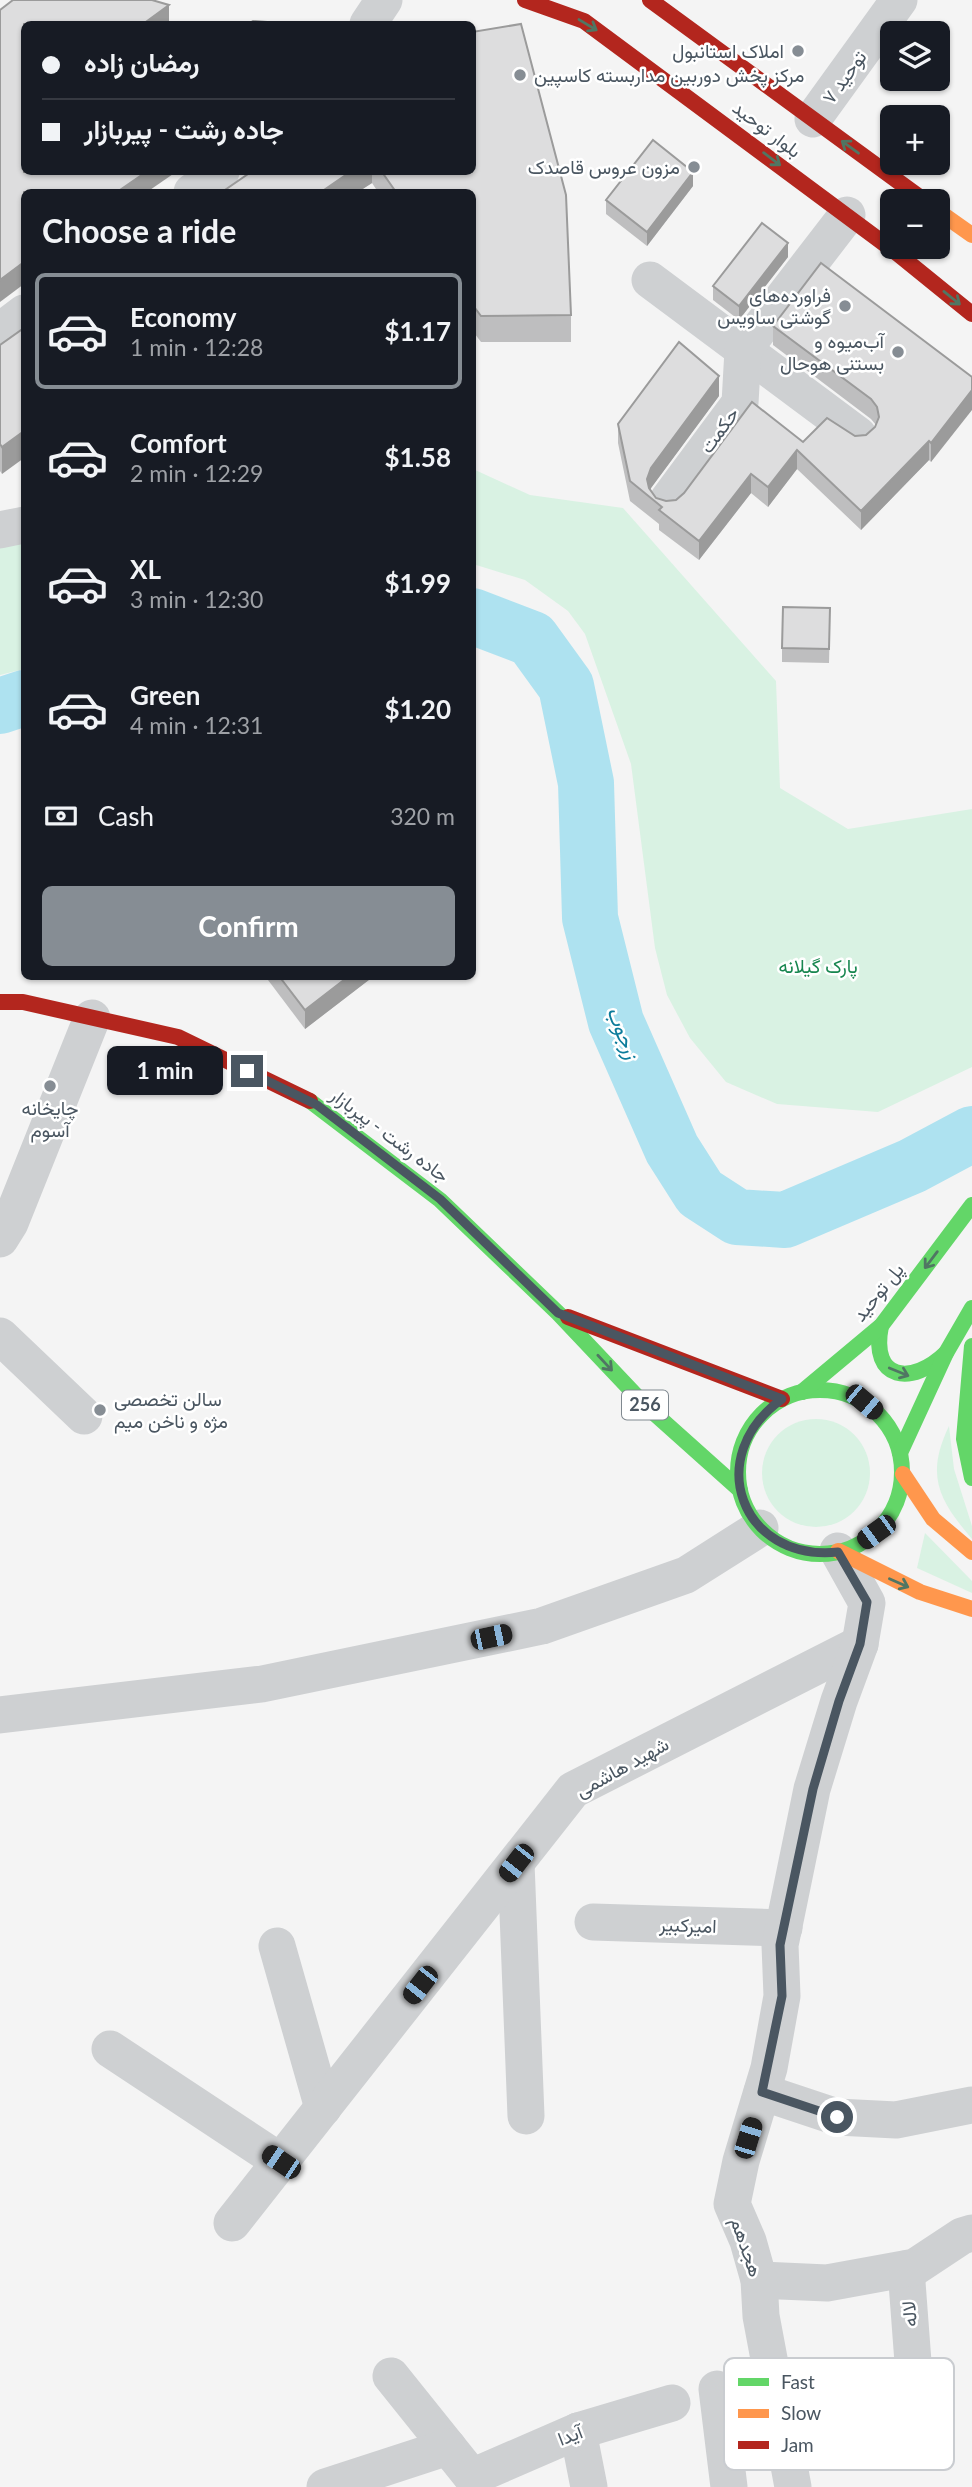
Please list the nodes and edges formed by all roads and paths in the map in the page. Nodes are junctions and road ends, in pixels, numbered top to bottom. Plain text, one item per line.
1 (384, 0) edge
2 (525, 0) edge
3 (650, 0) edge
4 (899, 0) edge
5 (370, 21) edge
6 (813, 119) junction
7 (216, 175) edge
8 (196, 189) edge
9 (909, 189) edge
10 (847, 215) junction
11 (950, 219) edge
12 (972, 235) edge
13 (650, 280) dead end
14 (972, 314) edge
15 (21, 315) edge
16 (0, 331) edge
17 (743, 350) junction
18 (858, 435) edge
19 (668, 500) edge
20 (21, 526) edge
21 (0, 530) edge
22 (0, 1002) edge
23 (92, 1018) junction
24 (972, 1205) edge
25 (0, 1239) edge
26 (972, 1308) edge
27 (558, 1313) junction
28 (881, 1326) junction
29 (0, 1336) edge
30 (972, 1346) edge
31 (946, 1353) junction
32 (802, 1392) junction
33 (782, 1399) junction
34 (84, 1416) dead end
35 (900, 1453) junction
36 (903, 1474) junction
37 (972, 1478) edge
38 (740, 1490) junction
39 (760, 1528) junction
40 (838, 1552) junction
41 (972, 1552) edge
42 (972, 1609) edge
43 (860, 1644) junction
44 (0, 1715) edge
45 (516, 1863) junction
46 (593, 1922) dead end
47 (784, 1928) junction
48 (277, 1945) dead end
49 (110, 2049) dead end
50 (762, 2092) junction
51 (972, 2105) edge
52 (323, 2108) junction
53 (526, 2116) dead end
54 (281, 2162) junction
55 (232, 2223) dead end
56 (972, 2233) edge
57 (906, 2269) junction
58 (759, 2280) junction
59 (769, 2358) edge
60 (913, 2358) edge
61 (391, 2376) dead end
62 (717, 2389) dead end
63 (672, 2403) dead end
64 (578, 2431) junction
65 (724, 2446) edge
66 (448, 2447) junction
67 (474, 2482) edge
68 (325, 2487) edge
69 (589, 2487) edge

1 - 5 street
2 -> 10 main road, بلوار توحید
3 - 6 main road, بلوار توحید
4 - 6 street, توحید ۷
9 -> 6 main road, بلوار توحید
7 - 8 street
10 -> 14 main road, بلوار توحید
10 - 17 street
11 - 12 main road
13 - 17 street
15 - 16 street
17 - 18 street
17 - 19 street, حکمت
20 - 21 street
22 - 23 main road, جاده رشت - پیربازار / 256
23 - 25 street
23 - 27 main road, جاده رشت - پیربازار / 256
24 -> 28 main road, پل توحید
26 - 31 main road
27 - 33 main road
27 -> 38 main road, جاده رشت - پیربازار / 256
28 -> 31 main road
28 - 32 main road, پل توحید
29 - 34 street
30 - 37 main road
31 - 35 main road
32 - 33 main road, 256
32 - 35 main road, 256
33 - 38 main road, 256
35 - 36 main road, 256
36 - 40 main road, 256
36 - 41 main road, 256
38 - 39 main road, 256
39 - 40 main road, 256
39 - 44 street
40 -> 42 main road, 256
40 - 43 street, هجدهم
43 - 45 street, شهید هاشمی
43 - 47 street, هجدهم
45 - 52 street, شهید هاشمی
45 - 53 street
46 - 47 street, امیرکبیر
47 - 50 street, هجدهم
48 - 52 street
49 - 54 street
50 - 51 street
50 - 58 street, هجدهم
52 - 54 street, شهید هاشمی
54 - 55 street, شهید هاشمی
56 - 57 street
57 - 58 street
57 - 60 street, لاله
58 - 59 street, هجدهم
61 - 66 street
62 - 65 street
63 - 64 street, آیدا
64 - 67 street, آیدا
64 - 69 street
66 - 67 street
66 - 68 street

